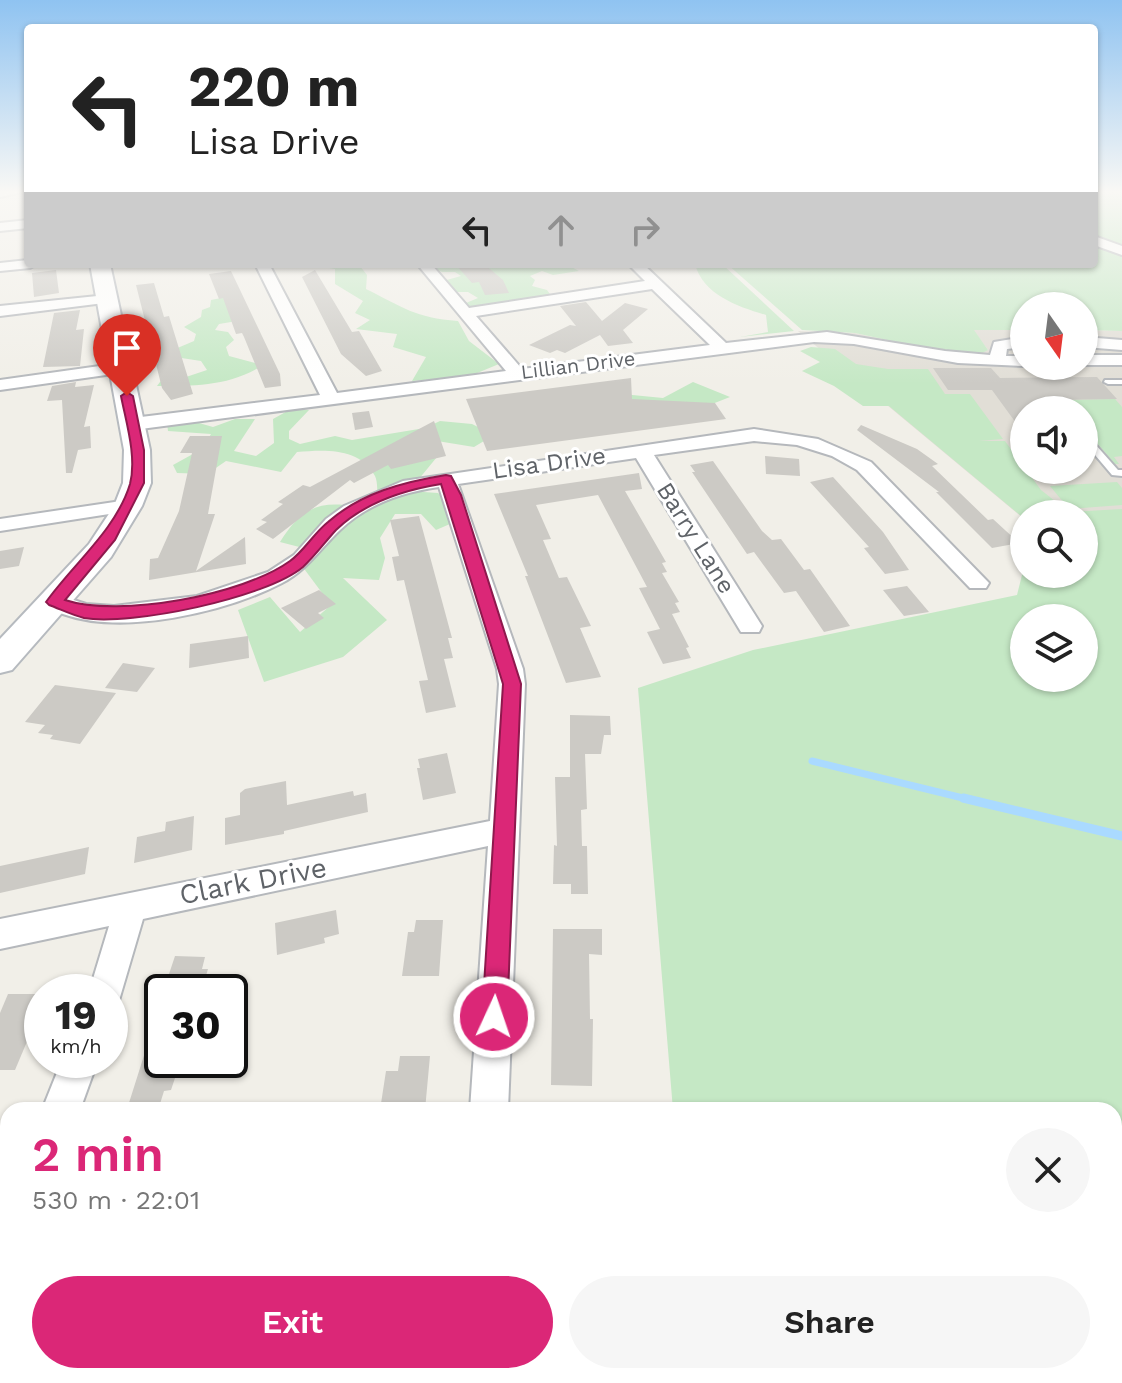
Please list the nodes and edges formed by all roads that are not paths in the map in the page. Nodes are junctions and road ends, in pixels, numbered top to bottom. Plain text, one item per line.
1 (24, 265) edge
2 (0, 267) edge
3 (101, 268) edge
4 (264, 268) edge
5 (427, 268) edge
6 (639, 268) edge
7 (656, 284) junction
8 (107, 299) junction
9 (0, 311) edge
10 (466, 313) junction
11 (1098, 343) edge
12 (1010, 344) edge
13 (1122, 345) edge
14 (721, 347) junction
15 (1098, 360) edge
16 (1122, 360) edge
17 (997, 361) junction
18 (1010, 361) edge
19 (121, 368) junction
20 (516, 373) junction
21 (1108, 382) dead end
22 (1122, 382) edge
23 (0, 385) edge
24 (330, 397) junction
25 (133, 424) junction
26 (641, 450) junction
27 (1098, 453) edge
28 (1122, 473) edge
29 (446, 479) junction
30 (128, 506) junction
31 (0, 525) edge
32 (978, 583) dead end
33 (55, 602) junction
34 (750, 626) dead end
35 (0, 661) edge
36 (506, 830) junction
37 (131, 905) junction
38 (0, 934) edge
39 (111, 974) edge
40 (73, 1078) edge
41 (64, 1102) edge
42 (489, 1102) edge

1 - 2 street
3 - 8 street
4 - 24 street
5 - 10 street
6 - 7 street
7 - 10 street
7 - 14 street
8 - 9 street
8 - 19 street
10 - 20 street
11 - 13 street
12 - 17 street
14 - 17 street, Lillian Drive
14 - 20 street, Lillian Drive
15 - 16 street
17 - 18 street, Lillian Drive
19 - 23 street
19 - 25 street
20 - 24 street, Lillian Drive
21 - 22 lane
24 - 25 street, Lillian Drive
25 - 30 street
26 - 29 street, Lisa Drive
26 - 32 street, Lisa Drive
26 - 34 street, Barry Lane
27 - 28 lane
29 - 33 street, Lisa Drive
29 - 36 street
30 - 31 street
30 - 33 street
33 - 35 street
36 - 37 street, Clark Drive
36 - 42 street
37 - 38 street, Clark Drive
37 - 39 street
40 - 41 street

